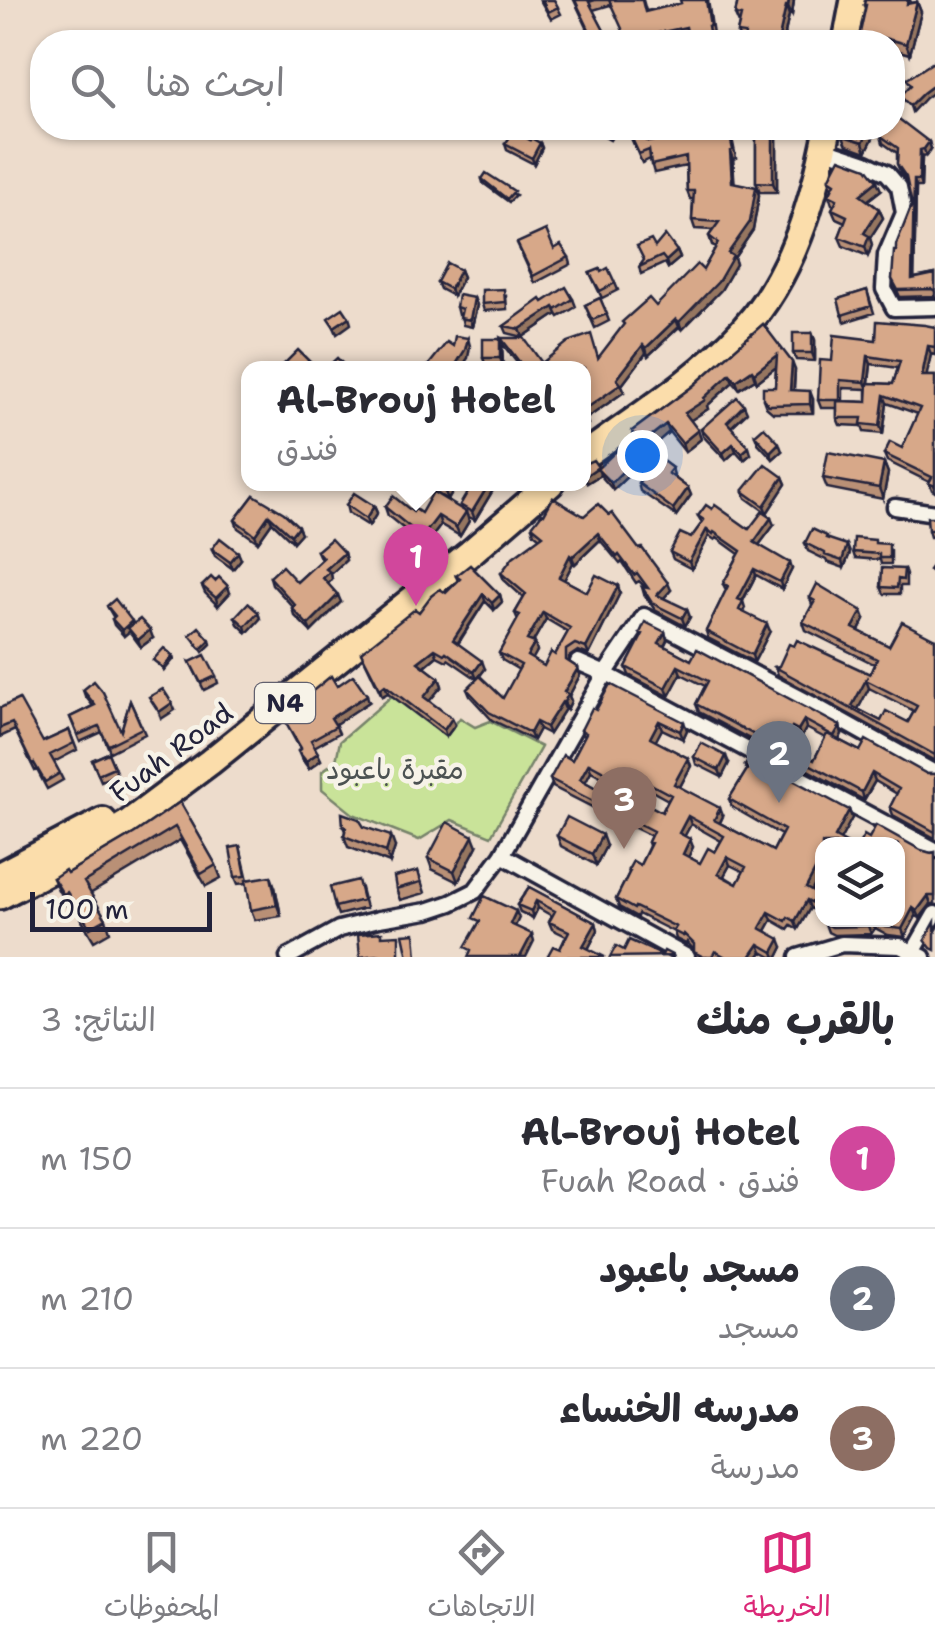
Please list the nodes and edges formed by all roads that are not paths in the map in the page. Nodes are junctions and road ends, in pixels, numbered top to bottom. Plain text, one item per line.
1 (840, 0) edge
2 (854, 0) edge
3 (834, 30) edge
4 (848, 30) edge
5 (820, 140) edge
6 (830, 140) edge
7 (935, 307) edge
8 (703, 357) junction
9 (591, 436) edge
10 (591, 450) edge
11 (522, 491) edge
12 (542, 491) edge
13 (896, 506) dead end
14 (935, 513) edge
15 (578, 662) edge
16 (604, 674) junction
17 (935, 774) edge
18 (935, 850) edge
19 (502, 855) junction
20 (0, 876) edge
21 (0, 896) edge
22 (935, 914) edge
23 (916, 955) edge
24 (288, 957) edge
25 (686, 957) edge
26 (798, 957) edge

1 - 3 highway
2 - 4 highway
5 - 8 highway
6 - 7 street
8 - 9 highway
8 - 10 highway
11 - 20 highway, Fuah Road / N4
12 - 21 highway, Fuah Road / N4
13 - 14 street
15 - 16 street
16 - 17 street
16 - 18 street
16 - 19 street
19 - 24 street
19 - 25 street
22 - 23 street
23 - 26 street

